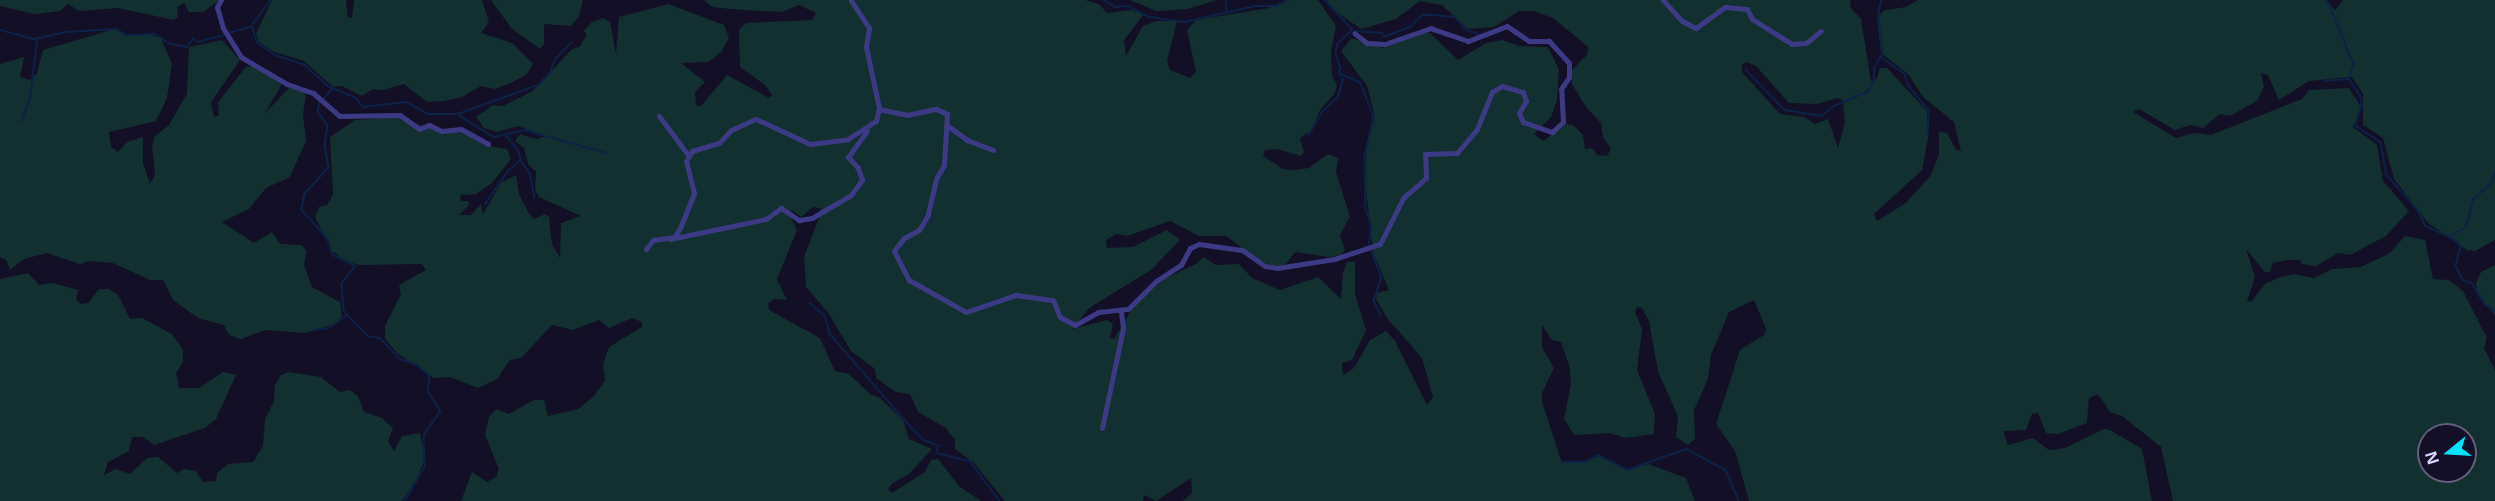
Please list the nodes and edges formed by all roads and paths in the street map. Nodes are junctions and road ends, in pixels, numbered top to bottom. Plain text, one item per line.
1 (221, 0) edge
2 (851, 0) edge
3 (1663, 0) edge
4 (1821, 31) dead end
5 (1354, 33) dead end
6 (879, 109) junction
7 (659, 116) dead end
8 (948, 126) junction
9 (868, 129) junction
10 (488, 144) dead end
11 (993, 150) dead end
12 (688, 155) junction
13 (668, 239) junction
14 (646, 249) dead end
15 (1121, 312) junction
16 (1102, 428) dead end

1 - 10 street
2 - 6 street
3 - 4 street
5 - 15 street
6 - 8 street
6 - 9 street
7 - 12 street
8 - 11 street
8 - 15 street
9 - 12 street
9 - 13 street
12 - 13 street
13 - 14 street
15 - 16 street

